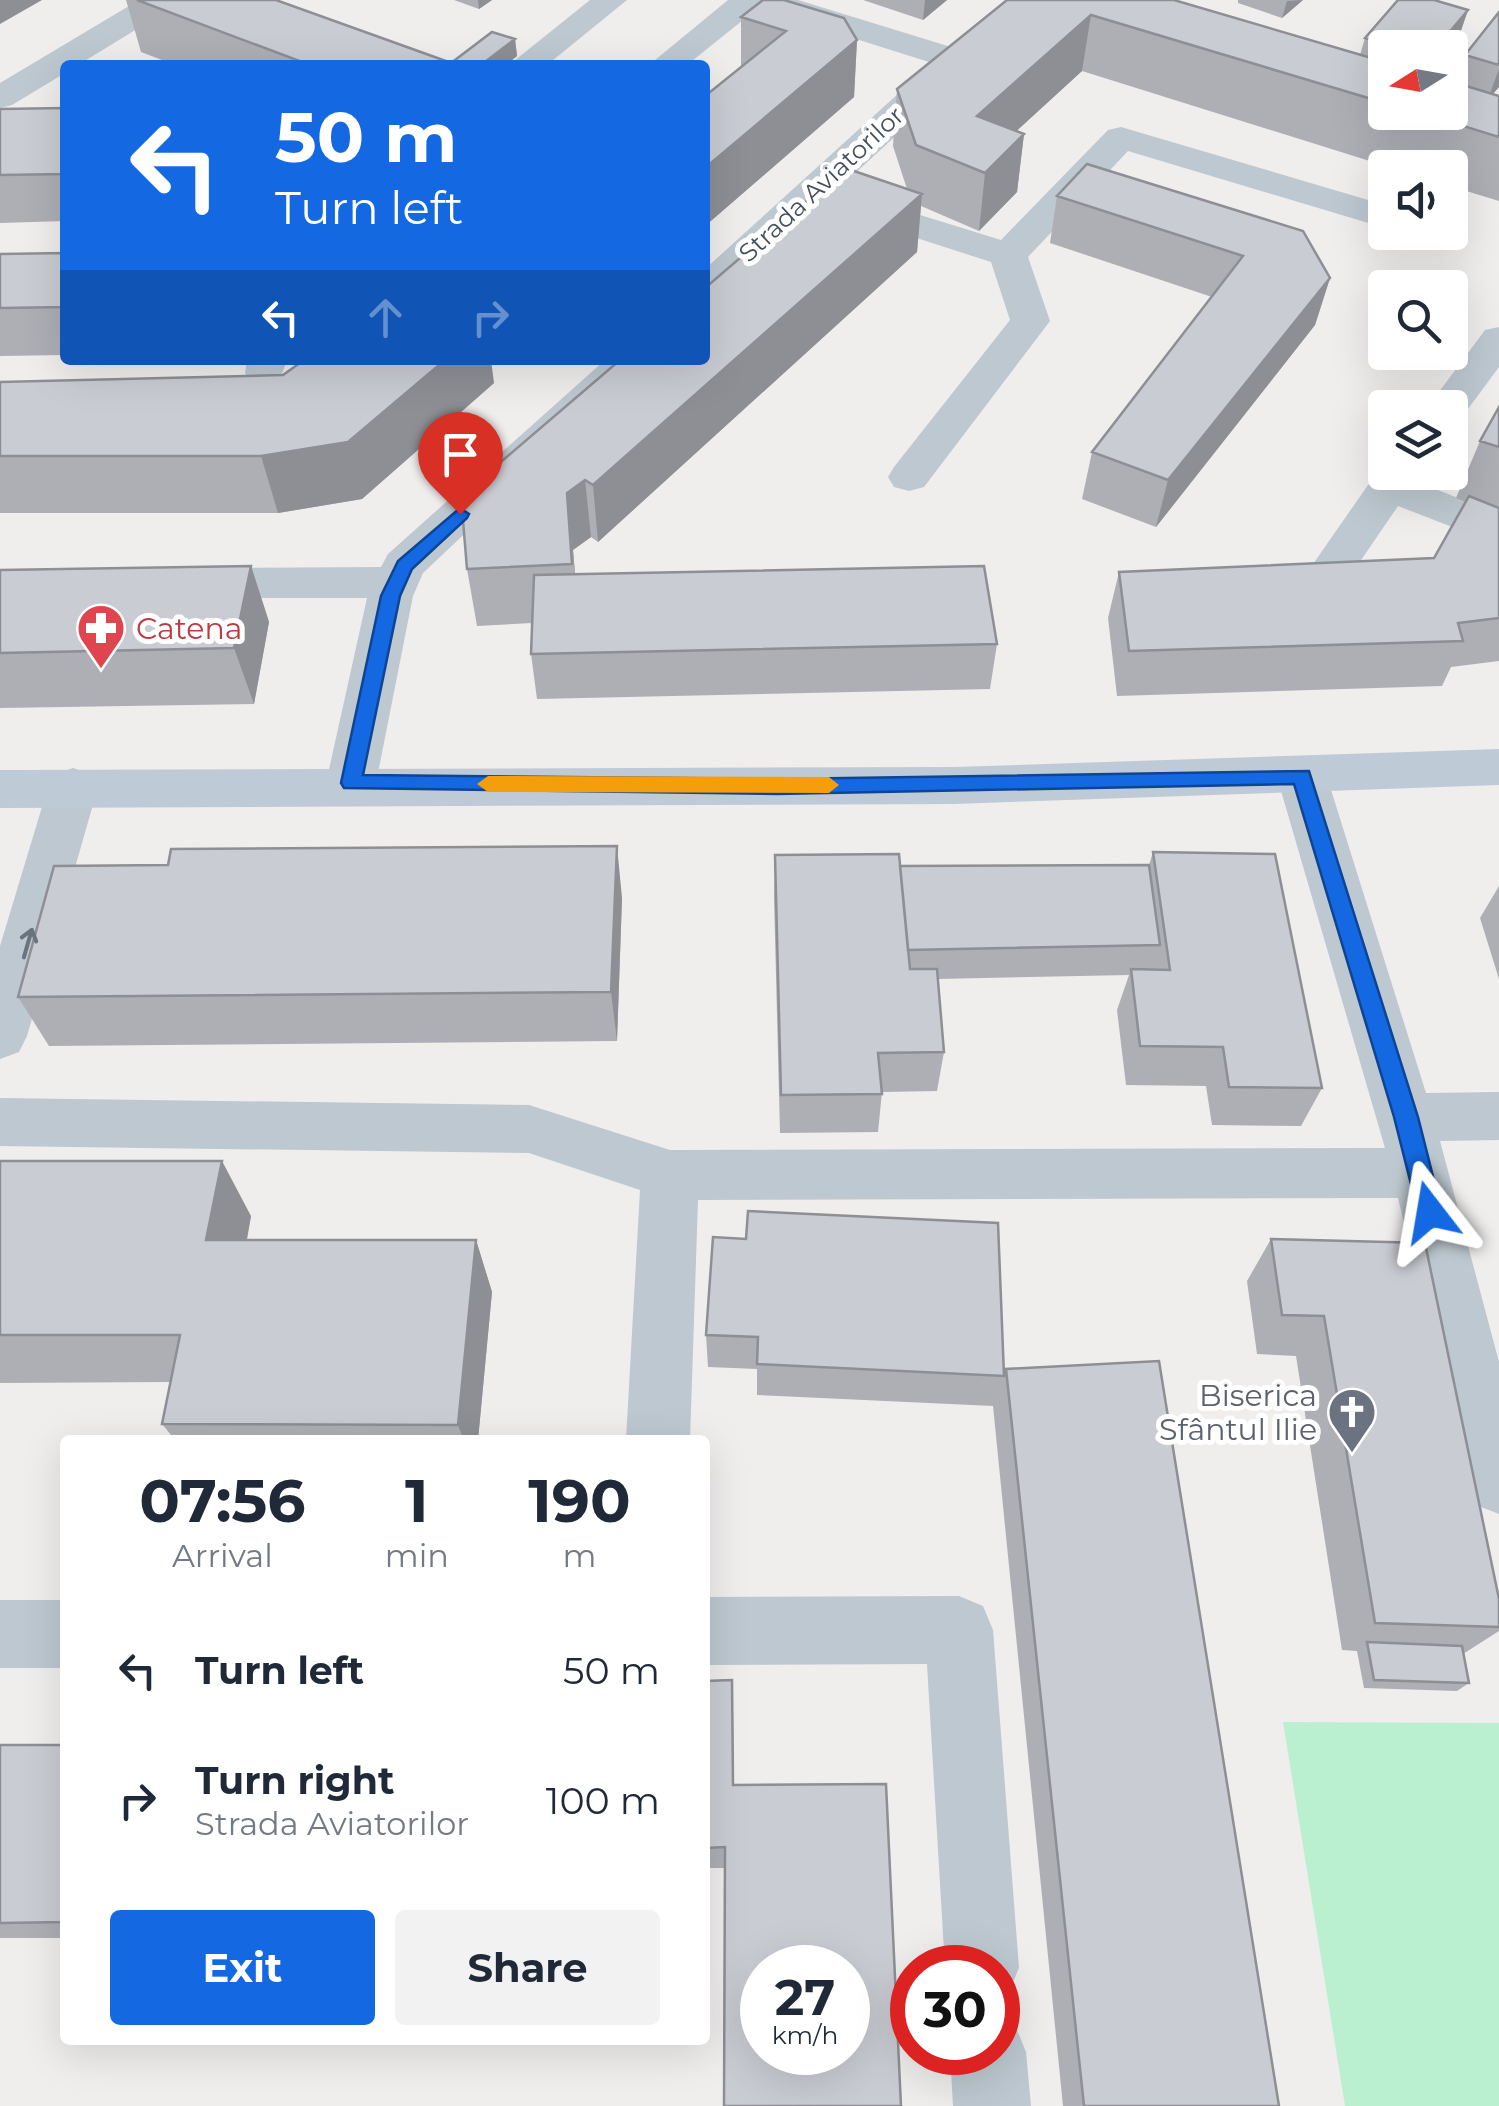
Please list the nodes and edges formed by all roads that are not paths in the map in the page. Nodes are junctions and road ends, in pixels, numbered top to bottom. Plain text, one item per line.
1 (162, 0) edge
2 (612, 0) edge
3 (748, 0) edge
4 (764, 0) edge
5 (1028, 0) edge
6 (88, 59) edge
7 (533, 60) edge
8 (672, 60) edge
9 (956, 60) junction
10 (60, 71) edge
11 (0, 98) edge
12 (813, 192) junction
13 (1368, 212) edge
14 (1008, 255) junction
15 (710, 285) edge
16 (1499, 339) edge
17 (624, 365) edge
18 (1461, 390) edge
19 (908, 477) dead end
20 (1386, 490) edge
21 (1417, 490) edge
22 (1499, 530) edge
23 (1326, 578) edge
24 (398, 582) junction
25 (139, 584) edge
26 (1499, 767) edge
27 (1302, 776) junction
28 (352, 783) junction
29 (72, 787) junction
30 (0, 789) edge
31 (0, 1036) edge
32 (1499, 1116) edge
33 (1406, 1117) junction
34 (0, 1122) edge
35 (1420, 1174) junction
36 (670, 1175) junction
37 (658, 1435) edge
38 (1499, 1482) edge
39 (710, 1631) edge
40 (0, 1634) edge
41 (60, 1634) edge
42 (981, 1945) edge
43 (990, 2075) edge
44 (992, 2106) edge

1 - 6 street
2 - 7 street
3 - 8 street
4 - 9 street
5 - 9 street, Strada Aviatorilor
9 - 12 street, Strada Aviatorilor
10 - 11 street
12 - 14 street
12 - 15 street, Strada Aviatorilor
13 - 14 street
14 - 19 street
16 - 18 street
17 - 24 street
20 - 23 street
21 - 22 street
24 - 25 street
24 - 28 street
26 - 27 street
27 - 28 street
27 - 33 street
28 - 29 street
29 - 30 street
31 -> 29 street
32 - 33 street
33 - 35 street
34 - 36 street
35 - 36 street
35 - 38 street
36 - 37 street
39 - 42 street
40 - 41 street
43 - 44 street

